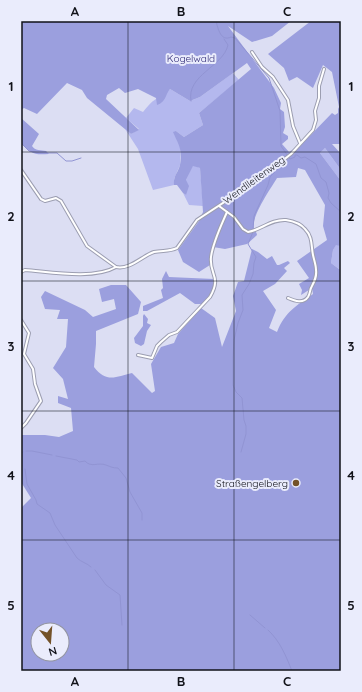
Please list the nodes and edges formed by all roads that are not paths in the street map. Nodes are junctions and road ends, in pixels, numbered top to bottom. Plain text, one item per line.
1 (252, 52) dead end
2 (324, 68) dead end
3 (300, 143) junction
4 (21, 170) edge
5 (218, 206) junction
6 (227, 212) junction
7 (116, 267) junction
8 (21, 272) edge
9 (288, 298) dead end
10 (21, 320) edge
11 (138, 355) dead end
12 (21, 428) edge

1 - 3 street
2 - 3 street, Wendlleitenweg
3 - 5 street, Wendlleitenweg
4 - 7 street
5 - 6 street
5 - 7 street, Wendlleitenweg
6 - 9 street
6 - 11 street
7 - 8 street
10 - 12 street

